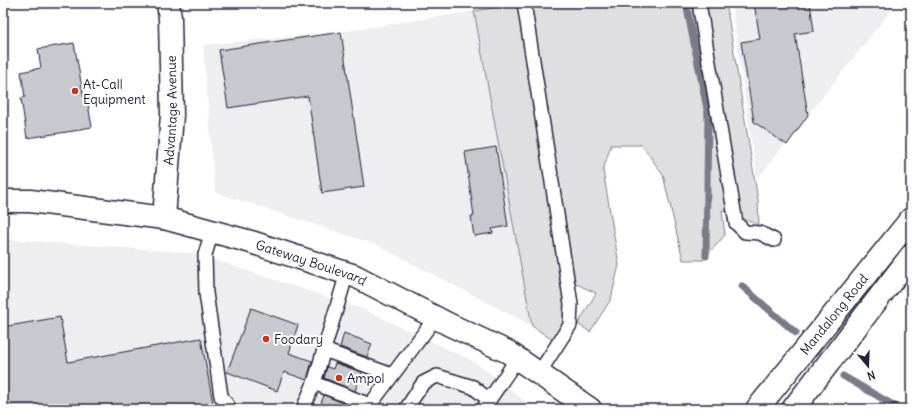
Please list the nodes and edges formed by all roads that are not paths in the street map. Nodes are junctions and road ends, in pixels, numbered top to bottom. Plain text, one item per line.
1 (168, 3) edge
2 (524, 3) edge
3 (699, 3) edge
4 (3, 201) edge
5 (164, 218) junction
6 (911, 219) edge
7 (212, 231) junction
8 (774, 240) dead end
9 (911, 256) edge
10 (347, 273) junction
11 (436, 317) junction
12 (324, 350) junction
13 (517, 359) junction
14 (539, 373) junction
15 (392, 375) junction
16 (314, 383) junction
17 (486, 404) edge
18 (369, 407) edge
19 (230, 409) edge
20 (303, 409) edge
21 (406, 409) edge
22 (590, 409) edge
23 (757, 409) edge
24 (793, 409) edge

1 - 5 street, Advantage Avenue
2 - 14 lane
3 - 8 lane
4 - 5 street, Gateway Boulevard
5 - 7 street, Gateway Boulevard
6 - 23 street, Mandalong Road
7 - 10 street, Gateway Boulevard
7 - 19 lane
9 - 24 street, Mandalong Road
10 - 11 street, Gateway Boulevard
10 - 12 lane
11 - 13 street, Gateway Boulevard
11 - 15 lane
12 - 15 lane
12 - 16 lane
13 - 14 street, Gateway Boulevard
13 - 17 lane
14 - 22 street, Gateway Boulevard
15 - 18 lane
16 - 18 lane
16 - 20 lane
17 - 21 lane

